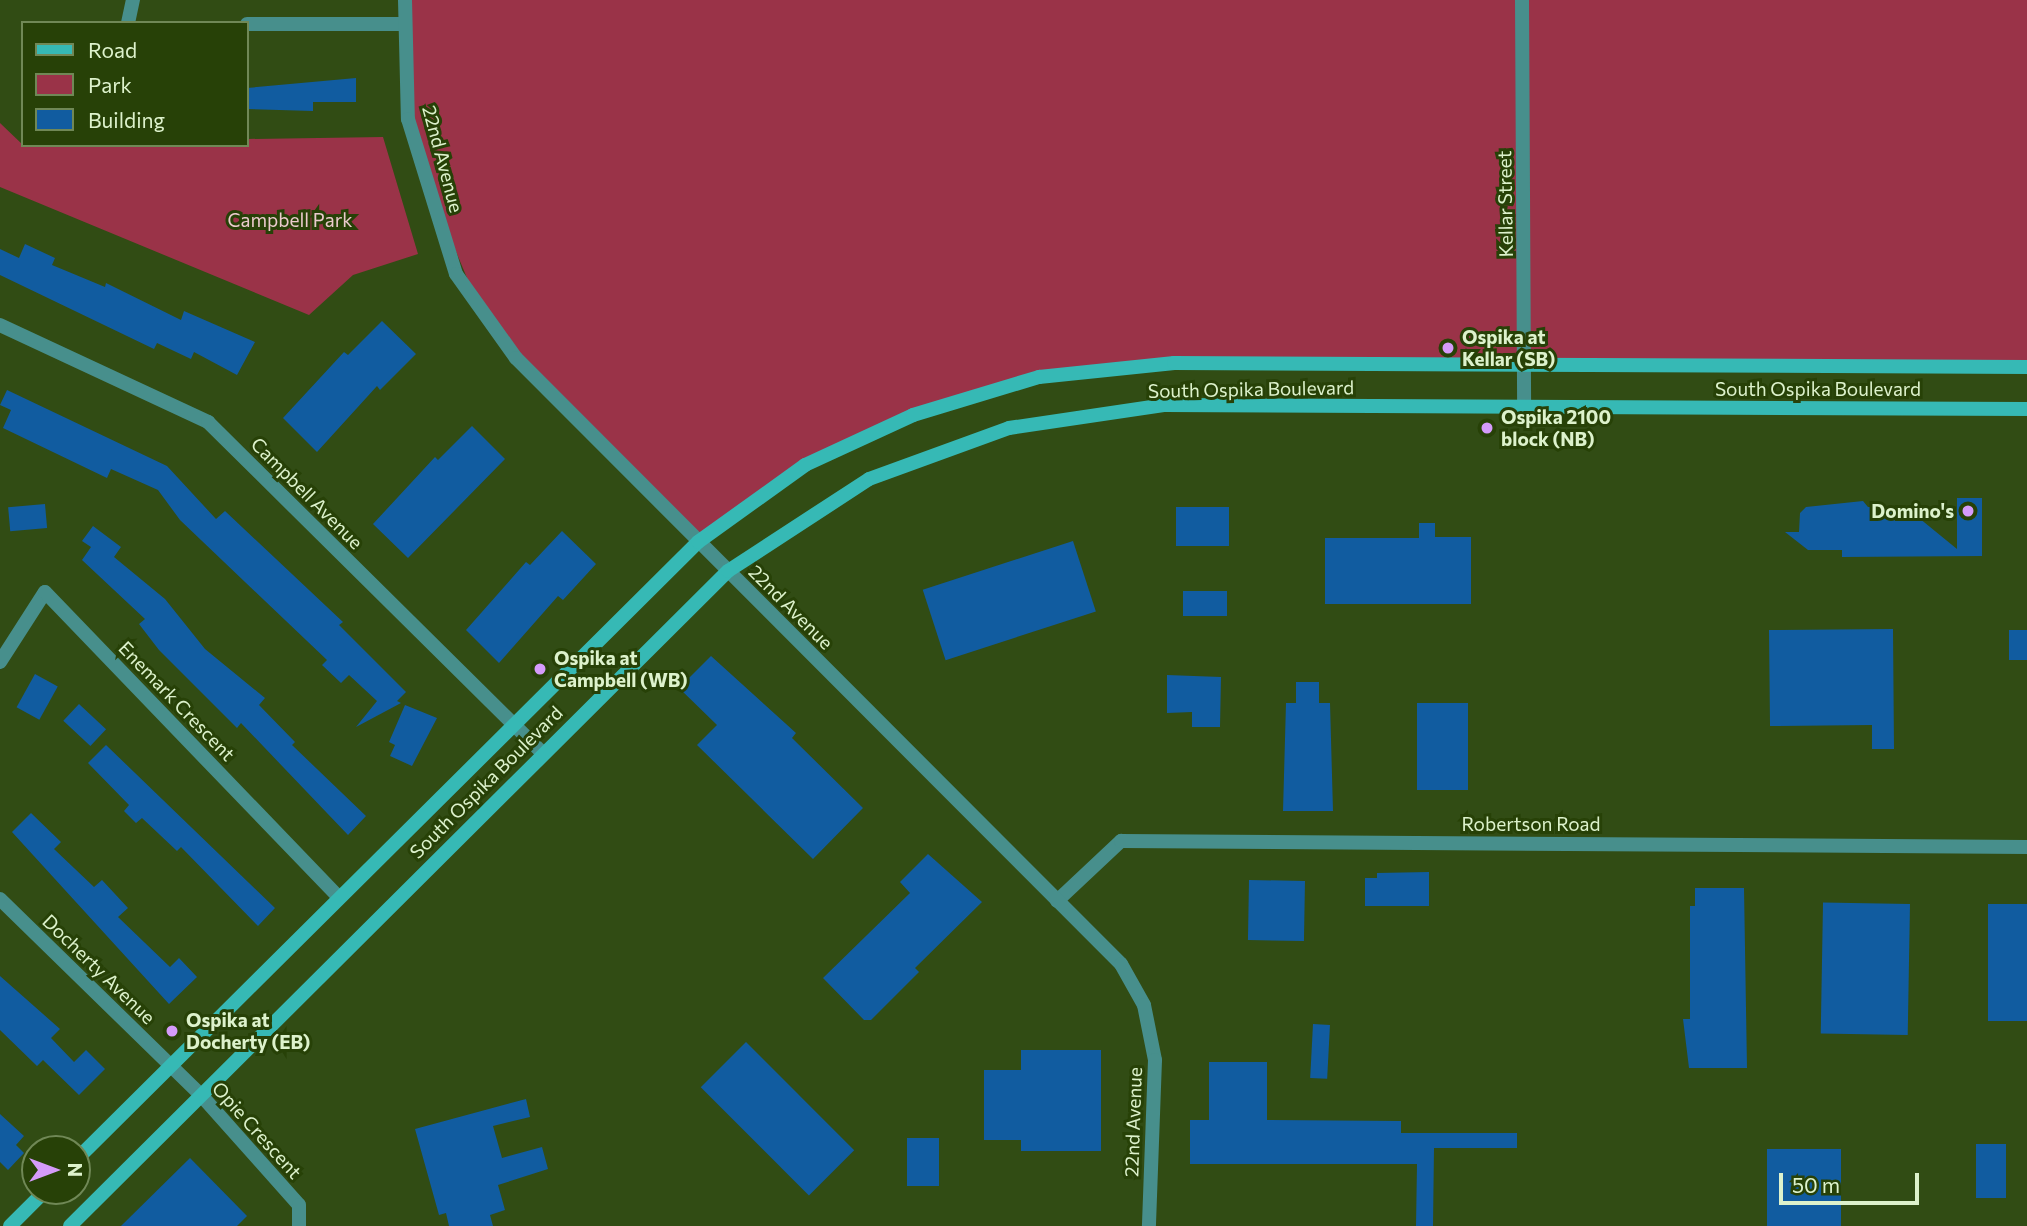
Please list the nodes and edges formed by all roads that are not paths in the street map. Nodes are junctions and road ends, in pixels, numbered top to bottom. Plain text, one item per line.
1 (133, 0) edge
2 (405, 0) edge
3 (1522, 0) edge
4 (128, 21) edge
5 (248, 24) edge
6 (405, 24) junction
7 (0, 325) edge
8 (1526, 365) junction
9 (2027, 367) edge
10 (1524, 407) junction
11 (2027, 409) edge
12 (698, 542) junction
13 (728, 570) junction
14 (0, 663) edge
15 (513, 725) junction
16 (542, 753) junction
17 (2027, 847) edge
18 (339, 898) junction
19 (0, 899) edge
20 (1057, 901) junction
21 (170, 1066) junction
22 (201, 1095) junction
23 (91, 1145) edge
24 (31, 1205) edge
25 (10, 1226) edge
26 (70, 1226) edge
27 (299, 1226) edge
28 (1149, 1226) edge

1 - 4 street
2 - 6 street, 22nd Avenue
3 - 8 street, Kellar Street
5 - 6 street
6 - 12 street, 22nd Avenue
7 - 15 street, Campbell Avenue
8 - 9 main road, South Ospika Boulevard
8 - 10 street, Kellar Street
8 - 12 main road, South Ospika Boulevard
10 - 11 main road, South Ospika Boulevard
10 - 13 main road, South Ospika Boulevard
12 - 13 street, 22nd Avenue
12 - 15 main road, South Ospika Boulevard
13 - 16 main road, South Ospika Boulevard
13 - 20 street, 22nd Avenue
14 - 18 street, Enemark Crescent
15 - 16 street, Campbell Avenue
15 - 18 main road, South Ospika Boulevard
16 - 22 main road, South Ospika Boulevard
17 - 20 street, Robertson Road
18 - 21 main road, South Ospika Boulevard
19 - 21 street, Docherty Avenue
20 - 28 street, 22nd Avenue
21 - 22 street, Opie Crescent
21 - 23 main road, South Ospika Boulevard
22 - 26 main road, South Ospika Boulevard
22 - 27 street, Opie Crescent
24 - 25 main road

